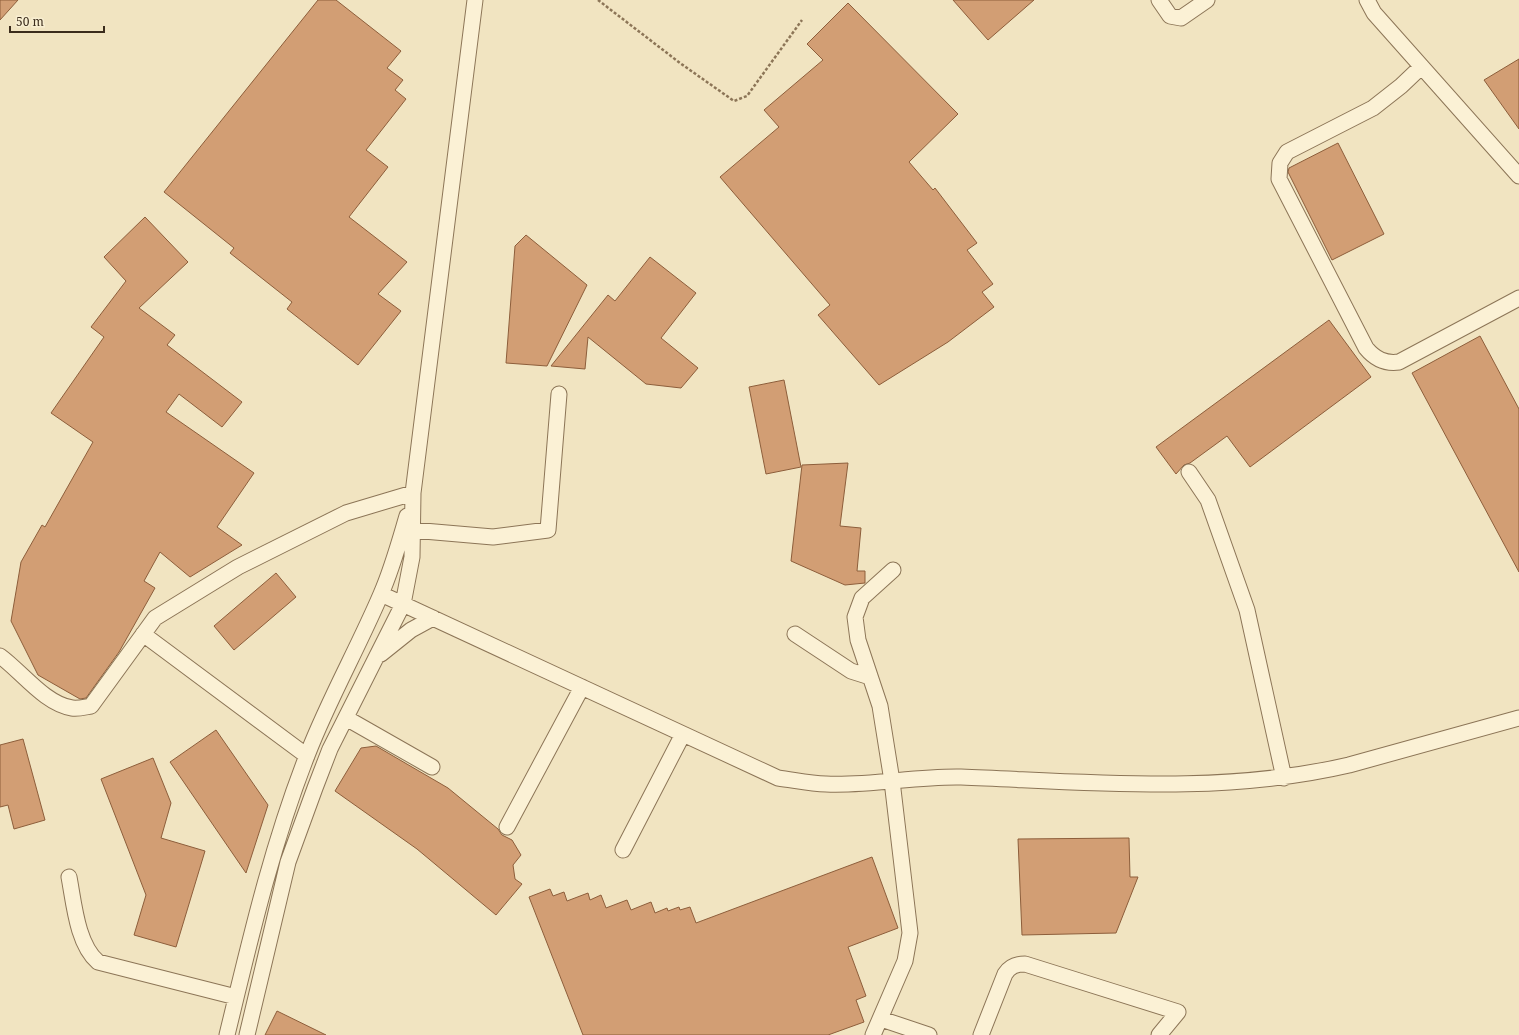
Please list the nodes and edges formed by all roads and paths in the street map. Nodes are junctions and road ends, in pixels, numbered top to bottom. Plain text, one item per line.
1 (475, 0) edge
2 (598, 0) edge
3 (1159, 0) edge
4 (1207, 0) edge
5 (1367, 0) edge
6 (802, 20) dead end
7 (1421, 67) junction
8 (1519, 176) edge
9 (1519, 298) edge
10 (559, 394) dead end
11 (1189, 472) dead end
12 (413, 494) junction
13 (412, 530) junction
14 (893, 570) dead end
15 (381, 594) junction
16 (403, 604) junction
17 (433, 618) junction
18 (143, 634) junction
19 (795, 634) dead end
20 (0, 656) edge
21 (377, 657) junction
22 (870, 677) junction
23 (582, 687) junction
24 (346, 718) junction
25 (1519, 718) edge
26 (683, 734) junction
27 (307, 756) junction
28 (432, 767) dead end
29 (1284, 778) junction
30 (892, 781) junction
31 (507, 827) dead end
32 (623, 850) dead end
33 (69, 877) dead end
34 (236, 997) junction
35 (881, 1019) junction
36 (227, 1035) edge
37 (247, 1035) edge
38 (874, 1035) edge
39 (929, 1035) edge
40 (981, 1035) edge
41 (1159, 1035) edge

1 - 12 street
2 - 6 path
3 - 4 street
5 - 7 street
7 - 8 street
7 - 9 street
10 - 13 street
11 - 29 street
12 - 13 street
12 - 15 street
12 - 18 street
13 - 16 street
14 - 22 street
15 - 16 street
15 - 27 street
16 - 17 street
16 - 21 street
17 - 21 street
17 - 23 street
18 - 20 street
18 - 27 street
19 - 22 street
21 - 24 street
22 - 30 street
23 - 26 street
23 - 31 street
24 - 28 street
24 - 37 street
25 - 29 street
26 - 30 street
26 - 32 street
27 - 34 street
29 - 30 street
30 - 35 street
33 - 34 street
34 - 36 street
35 - 38 street
35 - 39 street
40 - 41 street

